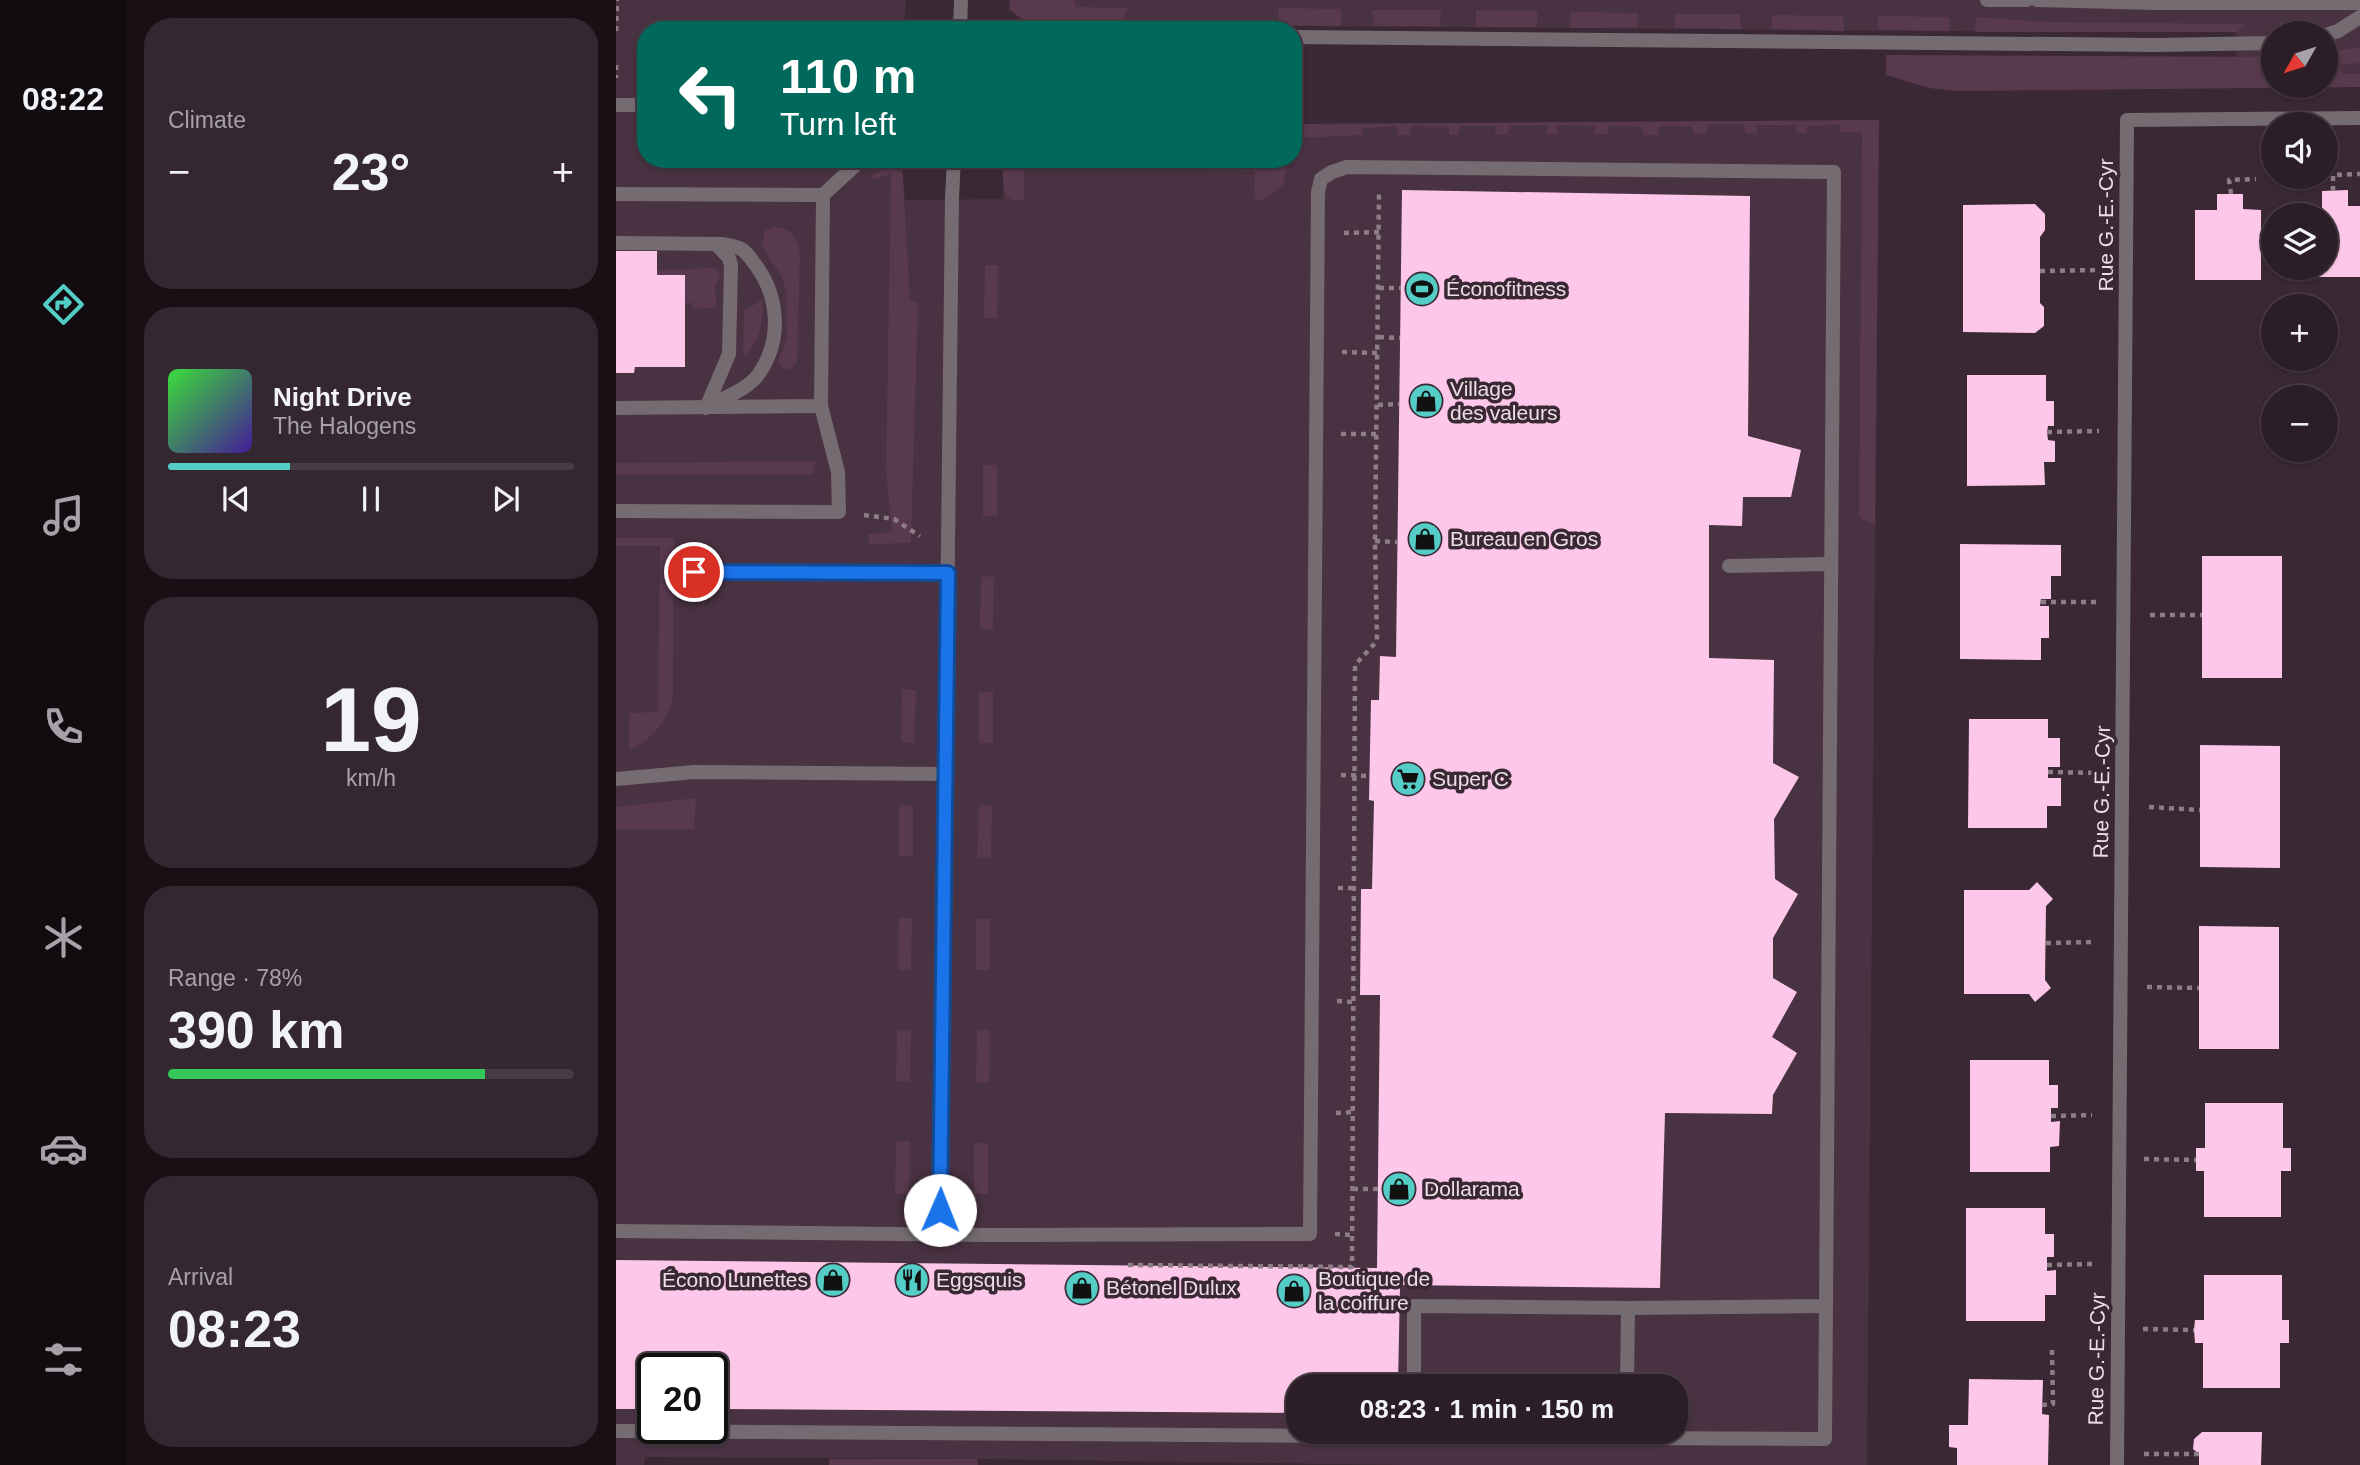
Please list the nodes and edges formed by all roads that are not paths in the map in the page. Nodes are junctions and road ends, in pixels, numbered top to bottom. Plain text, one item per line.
1 (961, 0) edge
2 (1987, 0) edge
3 (2005, 0) edge
4 (2027, 0) edge
5 (2037, 0) edge
6 (2156, 1) edge
7 (2360, 3) edge
8 (2360, 17) edge
9 (960, 21) edge
10 (2338, 31) edge
11 (1302, 37) edge
12 (2261, 43) edge
13 (616, 105) edge
14 (637, 106) edge
15 (2360, 118) edge
16 (852, 168) edge
17 (954, 168) edge
18 (616, 194) edge
19 (823, 195) junction
20 (616, 243) edge
21 (716, 244) junction
22 (821, 407) junction
23 (616, 408) edge
24 (706, 408) junction
25 (616, 511) edge
26 (1831, 564) junction
27 (1729, 566) dead end
28 (694, 572) dead end
29 (948, 573) junction
30 (946, 774) junction
31 (616, 779) edge
32 (616, 1231) edge
33 (940, 1234) junction
34 (1826, 1306) junction
35 (1628, 1308) junction
36 (1414, 1374) edge
37 (1627, 1374) edge
38 (616, 1431) edge
39 (1286, 1433) edge
40 (1688, 1436) edge
41 (2117, 1460) edge

1 - 9 street
2 - 3 street
3 - 4 street
5 - 6 street
6 - 7 street
8 - 10 street
11 - 12 street
13 - 14 street
15 - 41 street, Rue G.-E.-Cyr
16 - 19 street
17 - 29 street
18 - 19 street
19 - 22 street
20 - 21 street
21 - 24 street
21 - 24 street
22 - 24 street
22 - 25 street
23 - 24 street
26 - 27 street
26 - 33 street
26 - 34 street
28 - 29 street
29 - 30 street
30 - 31 street
30 - 33 street
32 - 33 street
34 - 35 street
34 - 40 street
35 - 36 street
35 - 37 street
38 - 39 street

